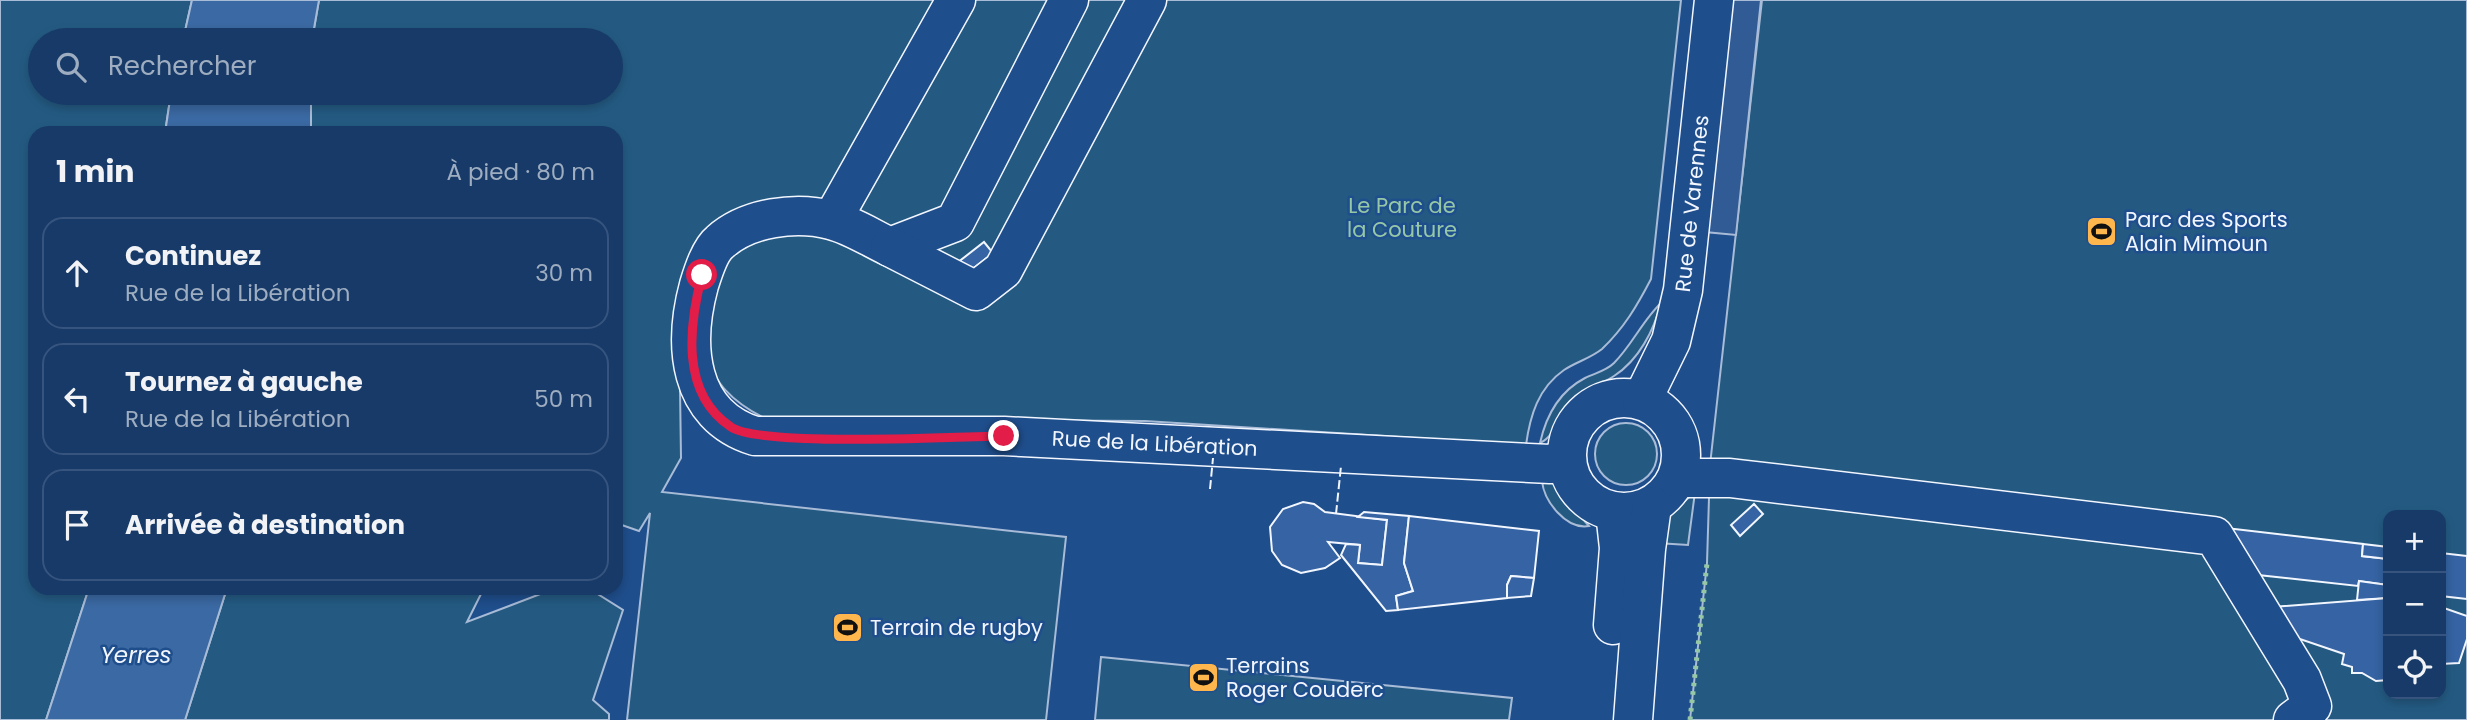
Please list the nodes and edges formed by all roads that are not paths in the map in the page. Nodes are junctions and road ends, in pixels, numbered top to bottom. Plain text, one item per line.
1 (956, 0) edge
2 (1069, 0) edge
3 (1147, 0) edge
4 (1714, 0) edge
5 (832, 220) junction
6 (890, 247) junction
7 (1642, 400) junction
8 (1566, 460) junction
9 (1677, 478) junction
10 (1652, 506) junction
11 (1615, 512) junction
12 (1607, 720) edge
13 (1633, 720) edge
14 (2294, 720) edge

1 - 5 street
2 - 6 street
3 - 6 street
4 - 7 street, Rue de Varennes
5 - 6 street
5 - 8 street, Rue de la Libération
7 - 8 street
7 - 9 street
8 - 11 street
9 - 10 street
9 - 14 street
10 - 11 street
10 - 13 street
11 - 12 street

